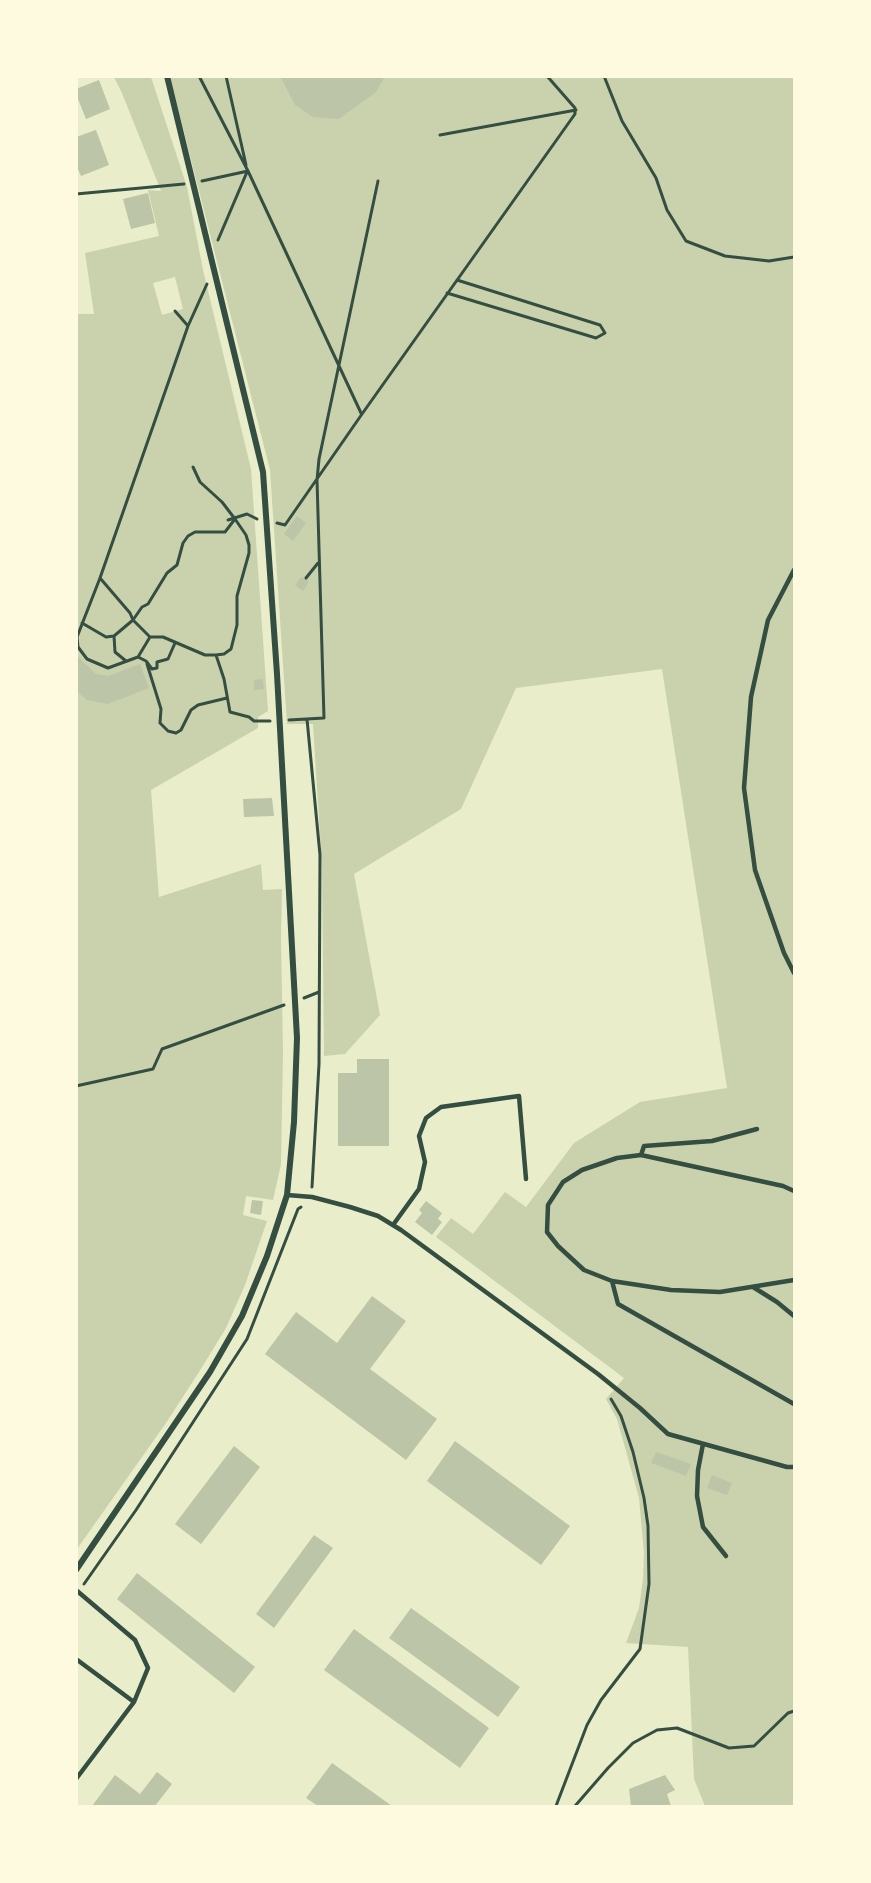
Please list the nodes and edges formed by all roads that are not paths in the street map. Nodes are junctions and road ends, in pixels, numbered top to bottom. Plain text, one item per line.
1 (167, 76) edge
2 (795, 570) edge
3 (795, 974) edge
4 (757, 1129) dead end
5 (641, 1155) junction
6 (526, 1179) dead end
7 (795, 1191) edge
8 (287, 1195) junction
9 (393, 1225) junction
10 (795, 1280) edge
11 (612, 1281) junction
12 (753, 1287) junction
13 (795, 1316) edge
14 (795, 1404) edge
15 (703, 1444) junction
16 (795, 1467) edge
17 (726, 1556) dead end
18 (76, 1570) edge
19 (76, 1590) edge
20 (76, 1659) edge
21 (134, 1702) junction
22 (76, 1779) edge

1 - 8 street
2 - 3 lane
4 - 5 lane
5 - 7 lane
5 - 11 lane
6 - 9 lane
8 - 9 lane
8 - 18 street
9 - 15 lane
10 - 12 lane
11 - 12 lane
11 - 14 lane
12 - 13 lane
15 - 16 lane
15 - 17 lane
19 - 21 lane
20 - 21 lane
21 - 22 lane

